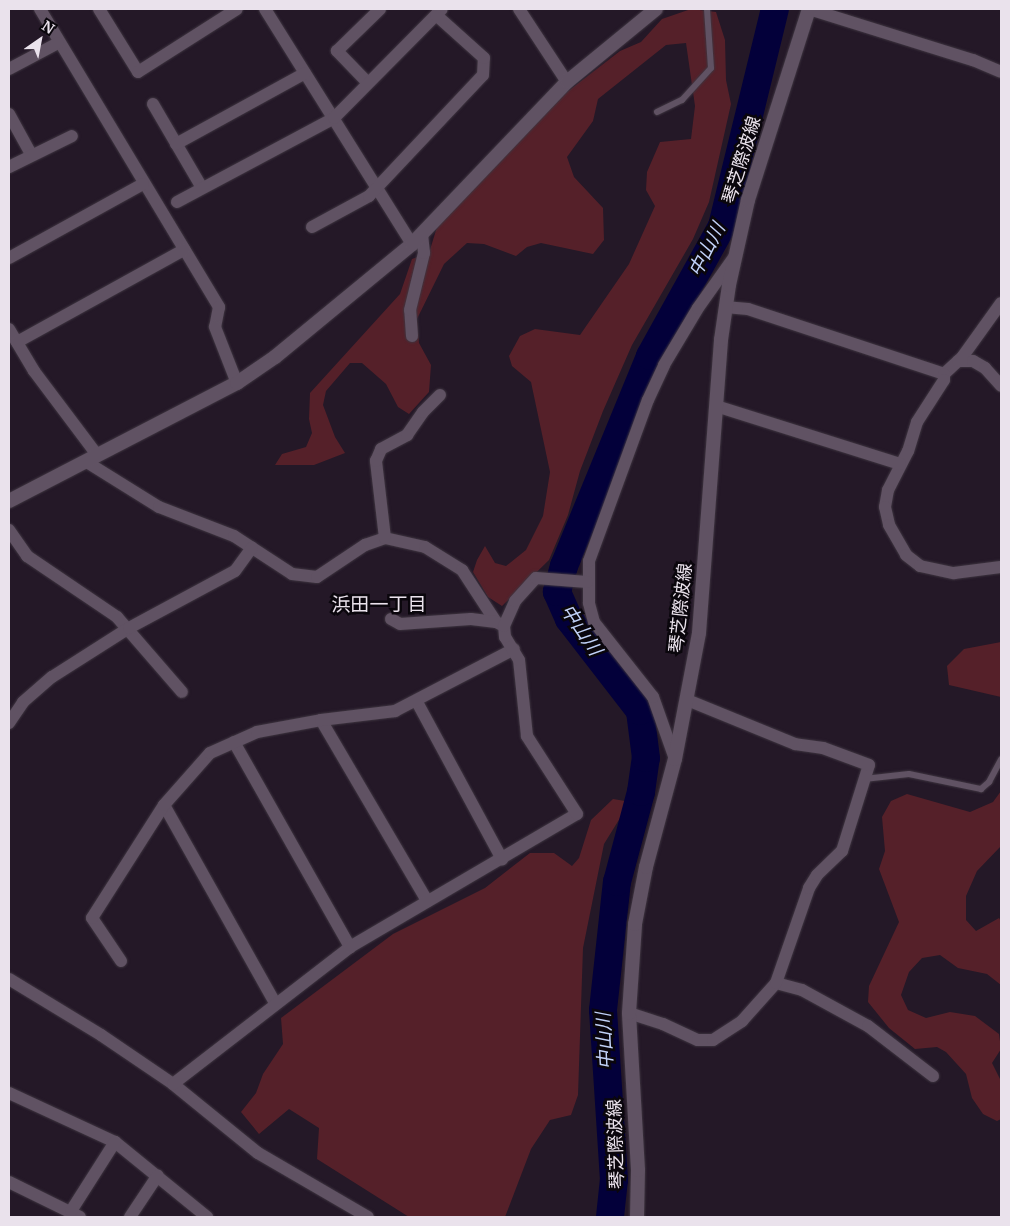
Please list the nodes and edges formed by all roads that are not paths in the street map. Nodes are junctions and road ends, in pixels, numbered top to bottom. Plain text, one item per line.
1 (40, 9) edge
2 (99, 9) edge
3 (237, 9) edge
4 (266, 9) edge
5 (380, 9) edge
6 (520, 9) edge
7 (656, 9) edge
8 (707, 9) edge
9 (808, 9) edge
10 (439, 12) edge
11 (58, 43) junction
12 (9, 69) edge
13 (1001, 72) edge
14 (305, 73) junction
15 (566, 82) junction
16 (368, 83) junction
17 (153, 104) dead end
18 (657, 112) dead end
19 (9, 114) edge
20 (334, 118) junction
21 (72, 136) dead end
22 (176, 144) junction
23 (31, 154) junction
24 (9, 167) edge
25 (143, 184) junction
26 (376, 186) junction
27 (202, 188) junction
28 (177, 202) dead end
29 (312, 227) dead end
30 (417, 239) junction
31 (184, 250) junction
32 (735, 256) junction
33 (9, 258) edge
34 (725, 307) junction
35 (1000, 307) edge
36 (9, 329) edge
37 (412, 336) dead end
38 (17, 342) junction
39 (958, 361) junction
40 (944, 374) junction
41 (237, 383) junction
42 (1001, 386) edge
43 (440, 395) dead end
44 (716, 406) junction
45 (91, 458) junction
46 (900, 464) junction
47 (9, 502) edge
48 (9, 530) edge
49 (385, 538) junction
50 (252, 548) junction
51 (1001, 567) edge
52 (587, 582) junction
53 (391, 619) dead end
54 (500, 624) junction
55 (129, 628) junction
56 (514, 649) junction
57 (182, 692) dead end
58 (687, 700) junction
59 (416, 702) junction
60 (321, 720) junction
61 (9, 723) edge
62 (234, 742) junction
63 (675, 759) junction
64 (1001, 759) edge
65 (863, 779) junction
66 (164, 805) junction
67 (502, 859) junction
68 (427, 901) junction
69 (350, 947) junction
70 (120, 961) dead end
71 (9, 979) edge
72 (776, 983) junction
73 (275, 1003) junction
74 (629, 1013) junction
75 (933, 1076) dead end
76 (173, 1084) junction
77 (9, 1093) edge
78 (115, 1142) junction
79 (158, 1176) junction
80 (9, 1182) edge
81 (76, 1214) edge
82 (130, 1217) edge
83 (207, 1217) edge
84 (368, 1217) edge
85 (636, 1217) edge

1 - 11 street
2 - 3 street
4 - 14 street
5 - 16 street
6 - 15 street
7 - 15 main road
8 - 18 lane
9 - 13 street
9 - 32 main road, 琴芝際波線
10 - 16 street
10 - 26 street
11 - 12 street
11 - 25 street
14 - 20 street
14 - 22 street
15 - 30 main road
16 - 20 street
17 - 22 street
19 - 23 street
20 - 26 street
20 - 27 street
21 - 23 street
22 - 27 street
23 - 24 street
25 - 31 street
25 - 33 street
26 - 29 street
26 - 30 street
27 - 28 street
30 - 37 street
30 - 41 main road
31 - 38 street
31 - 41 street
32 - 34 main road, 琴芝際波線
32 - 52 street
34 - 40 street
34 - 44 main road, 琴芝際波線
35 - 39 street
36 - 38 street
38 - 45 street
39 - 40 street
39 - 42 street
40 - 46 street
41 - 45 main road
43 - 49 street
44 - 46 street
44 - 58 main road, 琴芝際波線
45 - 47 main road
45 - 50 street
46 - 51 street
48 - 55 street
49 - 50 street
49 - 54 street
50 - 55 street
52 - 54 street
52 - 63 street
53 - 54 street
54 - 56 street
55 - 57 street
55 - 61 street
56 - 59 street
56 - 67 street
58 - 63 main road, 琴芝際波線
58 - 65 street
59 - 60 street
59 - 67 street
60 - 62 street
60 - 68 street
62 - 66 street
62 - 69 street
63 - 74 main road, 琴芝際波線
64 - 65 lane
65 - 72 street
66 - 70 street
66 - 73 street
67 - 68 street
68 - 69 street
69 - 73 street
71 - 76 street
72 - 74 street
72 - 75 street
73 - 76 street
74 - 85 main road, 琴芝際波線
76 - 84 street
77 - 78 street
78 - 79 street
78 - 81 street
79 - 82 street
79 - 83 street
80 - 81 street

